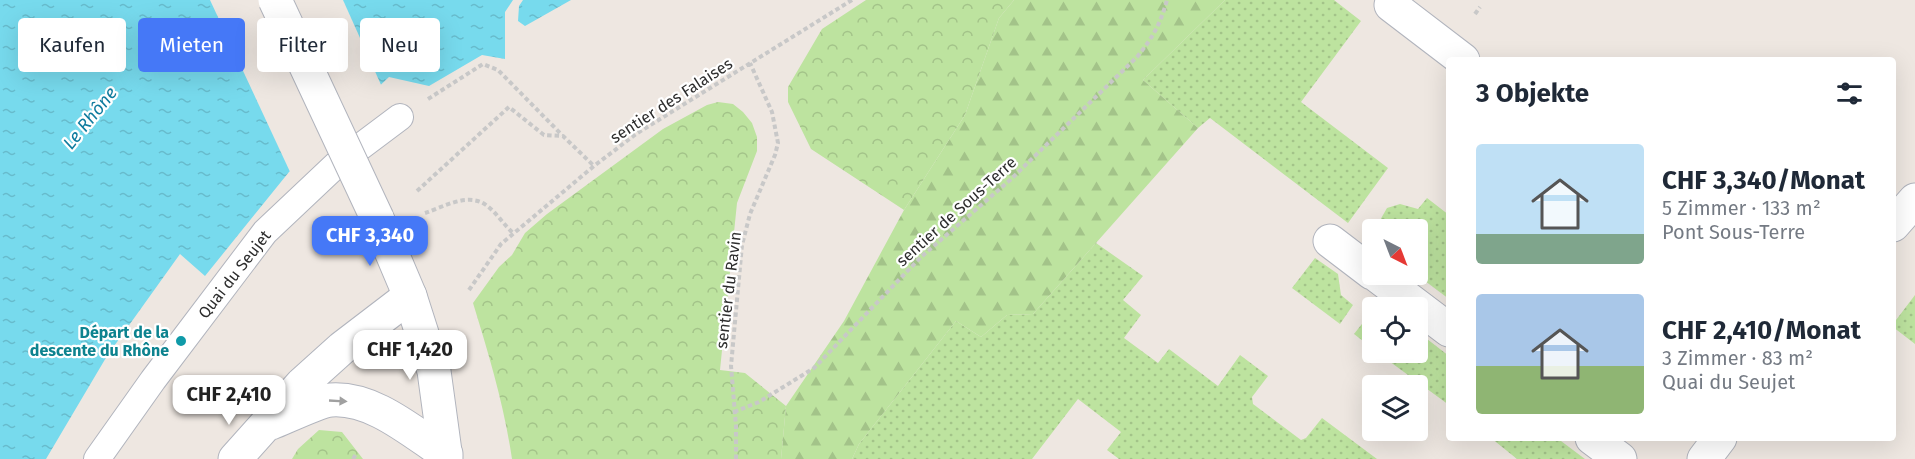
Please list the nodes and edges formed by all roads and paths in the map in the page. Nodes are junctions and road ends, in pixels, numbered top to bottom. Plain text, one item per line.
1 (275, 0) edge
2 (852, 0) edge
3 (1167, 0) edge
4 (1391, 5) dead end
5 (1480, 7) dead end
6 (1475, 14) dead end
7 (1459, 57) edge
8 (750, 63) junction
9 (400, 117) joint
10 (563, 136) junction
11 (594, 166) junction
12 (417, 191) dead end
13 (1915, 200) edge
14 (425, 213) dead end
15 (1896, 222) edge
16 (513, 233) junction
17 (1330, 241) dead end
18 (1362, 265) edge
19 (1389, 285) edge
20 (469, 290) dead end
21 (410, 296) junction
22 (1446, 328) edge
23 (734, 412) junction
24 (263, 426) junction
25 (1597, 441) edge
26 (1718, 441) edge
27 (446, 456) edge
28 (97, 459) edge
29 (235, 459) edge
30 (736, 459) edge
31 (1620, 459) edge
32 (1704, 459) edge

1 - 21 street, bridge
2 - 8 path, sentier des Falaises
3 - 23 path, sentier de Sous-Terre
4 - 7 street
5 - 6 path
8 - 11 path, sentier des Falaises
8 - 23 path, sentier du Ravin
9 - 10 path
9 - 28 street, Quai du Seujet
10 - 11 path
10 - 12 path
11 - 16 path, sentier des Falaises
13 - 15 street
14 - 16 path
16 - 20 path, sentier des Falaises
17 - 18 street
19 - 22 street
21 - 24 street
21 - 27 street
23 - 30 path, sentier du Ravin
24 -> 27 street
24 - 29 street
25 - 31 street
26 - 32 street

